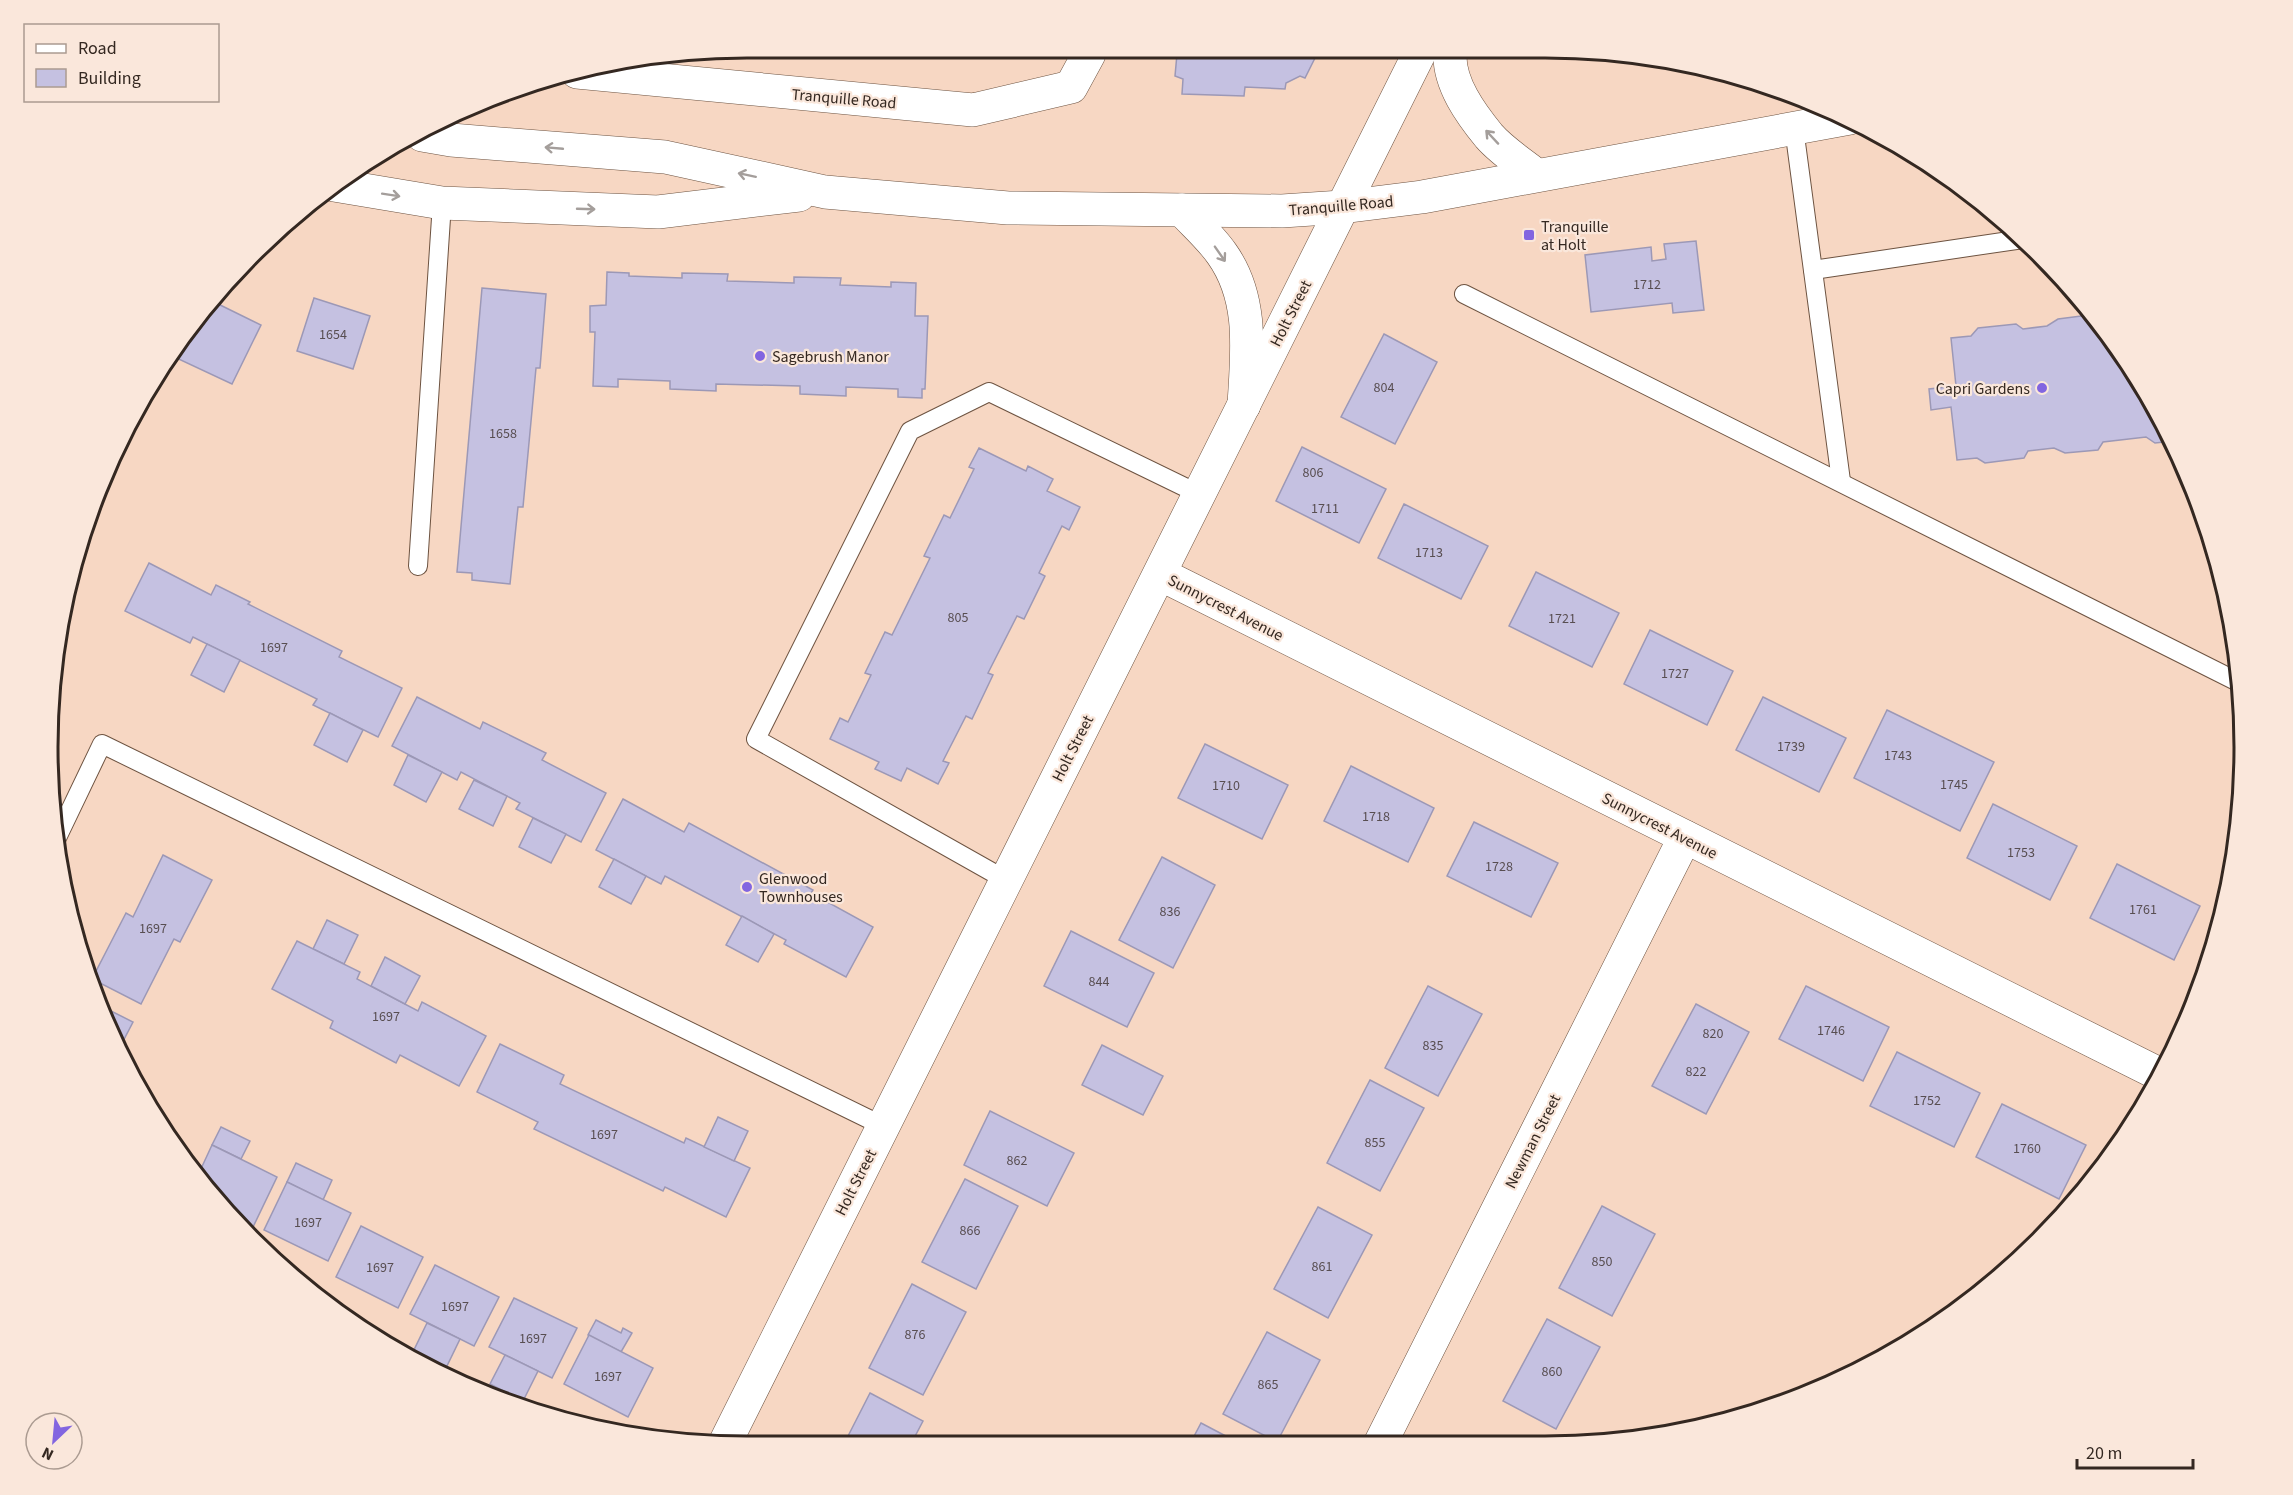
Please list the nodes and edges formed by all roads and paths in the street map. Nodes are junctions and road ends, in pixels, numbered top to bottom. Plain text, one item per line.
1 (1087, 58) edge
2 (1417, 58) edge
3 (1450, 58) edge
4 (602, 74) edge
5 (1832, 122) edge
6 (1794, 129) junction
7 (431, 136) edge
8 (1536, 175) junction
9 (348, 187) edge
10 (825, 192) junction
11 (442, 203) junction
12 (1342, 207) junction
13 (1182, 210) junction
14 (2012, 241) edge
15 (1813, 270) junction
16 (1464, 294) dead end
17 (1244, 405) junction
18 (1841, 482) junction
19 (1199, 494) junction
20 (418, 566) dead end
21 (1160, 574) junction
22 (2231, 678) edge
23 (63, 825) edge
24 (1685, 837) junction
25 (1006, 880) junction
26 (2153, 1071) edge
27 (883, 1126) junction
28 (729, 1436) edge
29 (1384, 1436) edge

1 - 4 street, Tranquille Road
2 - 12 street, Holt Street
8 -> 3 street
5 - 6 street, Tranquille Road
6 - 8 street, Tranquille Road
6 - 15 lane
10 -> 7 street, Tranquille Road
8 - 12 street, Tranquille Road
9 -> 11 street, Tranquille Road
11 -> 10 street, Tranquille Road
10 - 13 street, Tranquille Road
11 - 20 lane
12 - 13 street, Tranquille Road
12 - 17 street, Holt Street
13 -> 17 street
14 - 15 lane
15 - 18 lane
16 - 18 lane
17 - 19 street, Holt Street
18 - 22 lane
19 - 21 street, Holt Street
19 - 25 lane
21 - 24 street, Sunnycrest Avenue
21 - 25 street, Holt Street
23 - 27 lane
24 - 26 street, Sunnycrest Avenue
24 - 29 street, Newman Street
25 - 27 street, Holt Street
27 - 28 street, Holt Street

